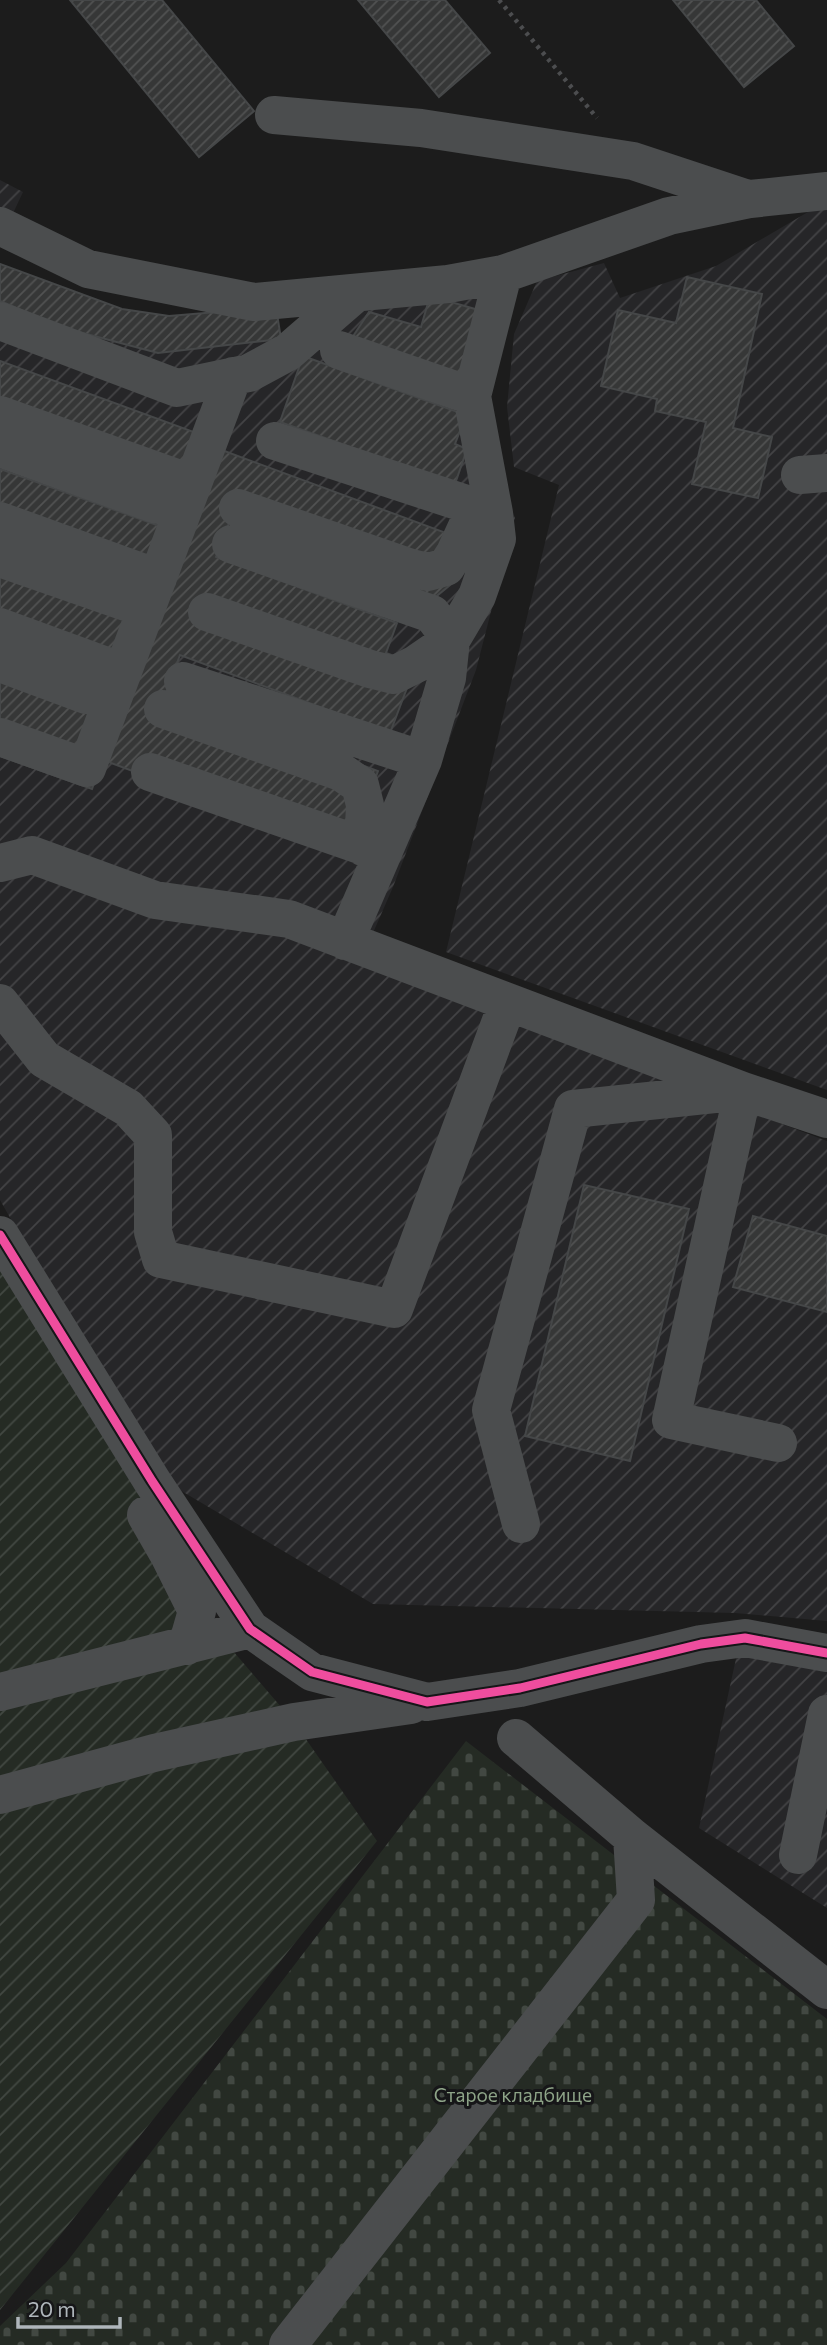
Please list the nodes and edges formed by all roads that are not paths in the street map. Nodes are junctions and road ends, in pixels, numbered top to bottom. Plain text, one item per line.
1 (274, 115) dead end
2 (827, 191) edge
3 (750, 199) junction
4 (0, 226) edge
5 (502, 275) junction
6 (356, 293) junction
7 (0, 320) edge
8 (339, 351) dead end
9 (233, 376) junction
10 (472, 397) junction
11 (0, 415) edge
12 (275, 441) dead end
13 (0, 448) edge
14 (193, 484) junction
15 (158, 505) dead end
16 (485, 510) junction
17 (0, 521) edge
18 (0, 558) edge
19 (158, 578) junction
20 (126, 602) dead end
21 (207, 612) dead end
22 (0, 627) edge
23 (451, 640) junction
24 (0, 663) edge
25 (123, 672) junction
26 (86, 695) dead end
27 (0, 737) edge
28 (423, 760) junction
29 (150, 772) dead end
30 (373, 850) junction
31 (0, 863) edge
32 (345, 941) junction
33 (508, 1002) junction
34 (0, 1003) edge
35 (743, 1091) junction
36 (827, 1119) edge
37 (0, 1235) edge
38 (0, 1265) edge
39 (778, 1443) dead end
40 (521, 1524) dead end
41 (250, 1629) junction
42 (187, 1646) junction
43 (827, 1653) edge
44 (2, 1688) edge
45 (427, 1702) junction
46 (827, 1714) edge
47 (516, 1738) dead end
48 (0, 1796) edge
49 (632, 1837) junction
50 (798, 1855) dead end
51 (827, 1990) edge
52 (288, 2345) edge

1 - 3 street
2 - 3 street
3 - 5 street
4 - 6 street
5 - 6 street
5 - 10 street
6 - 9 street
7 - 9 street
8 - 10 street
9 - 14 street
10 - 16 street
11 - 14 street
12 - 16 street
13 - 15 street
14 - 19 street
16 - 23 street
16 - 23 street
17 - 19 street
18 - 20 street
19 - 25 street
21 - 23 street
22 - 25 street
23 - 28 street
24 - 26 street
25 - 27 street
28 - 30 street
28 - 30 street
29 - 30 street
30 - 32 street
31 - 32 street
32 - 33 street
33 - 34 street
33 - 35 street
35 - 36 street
35 - 39 street
35 - 40 street
37 - 41 street
38 - 42 street
41 - 42 street
41 - 45 street
42 - 44 street
43 - 45 street
45 - 48 street
46 - 50 street
47 - 49 street
49 - 51 street
49 - 52 street

